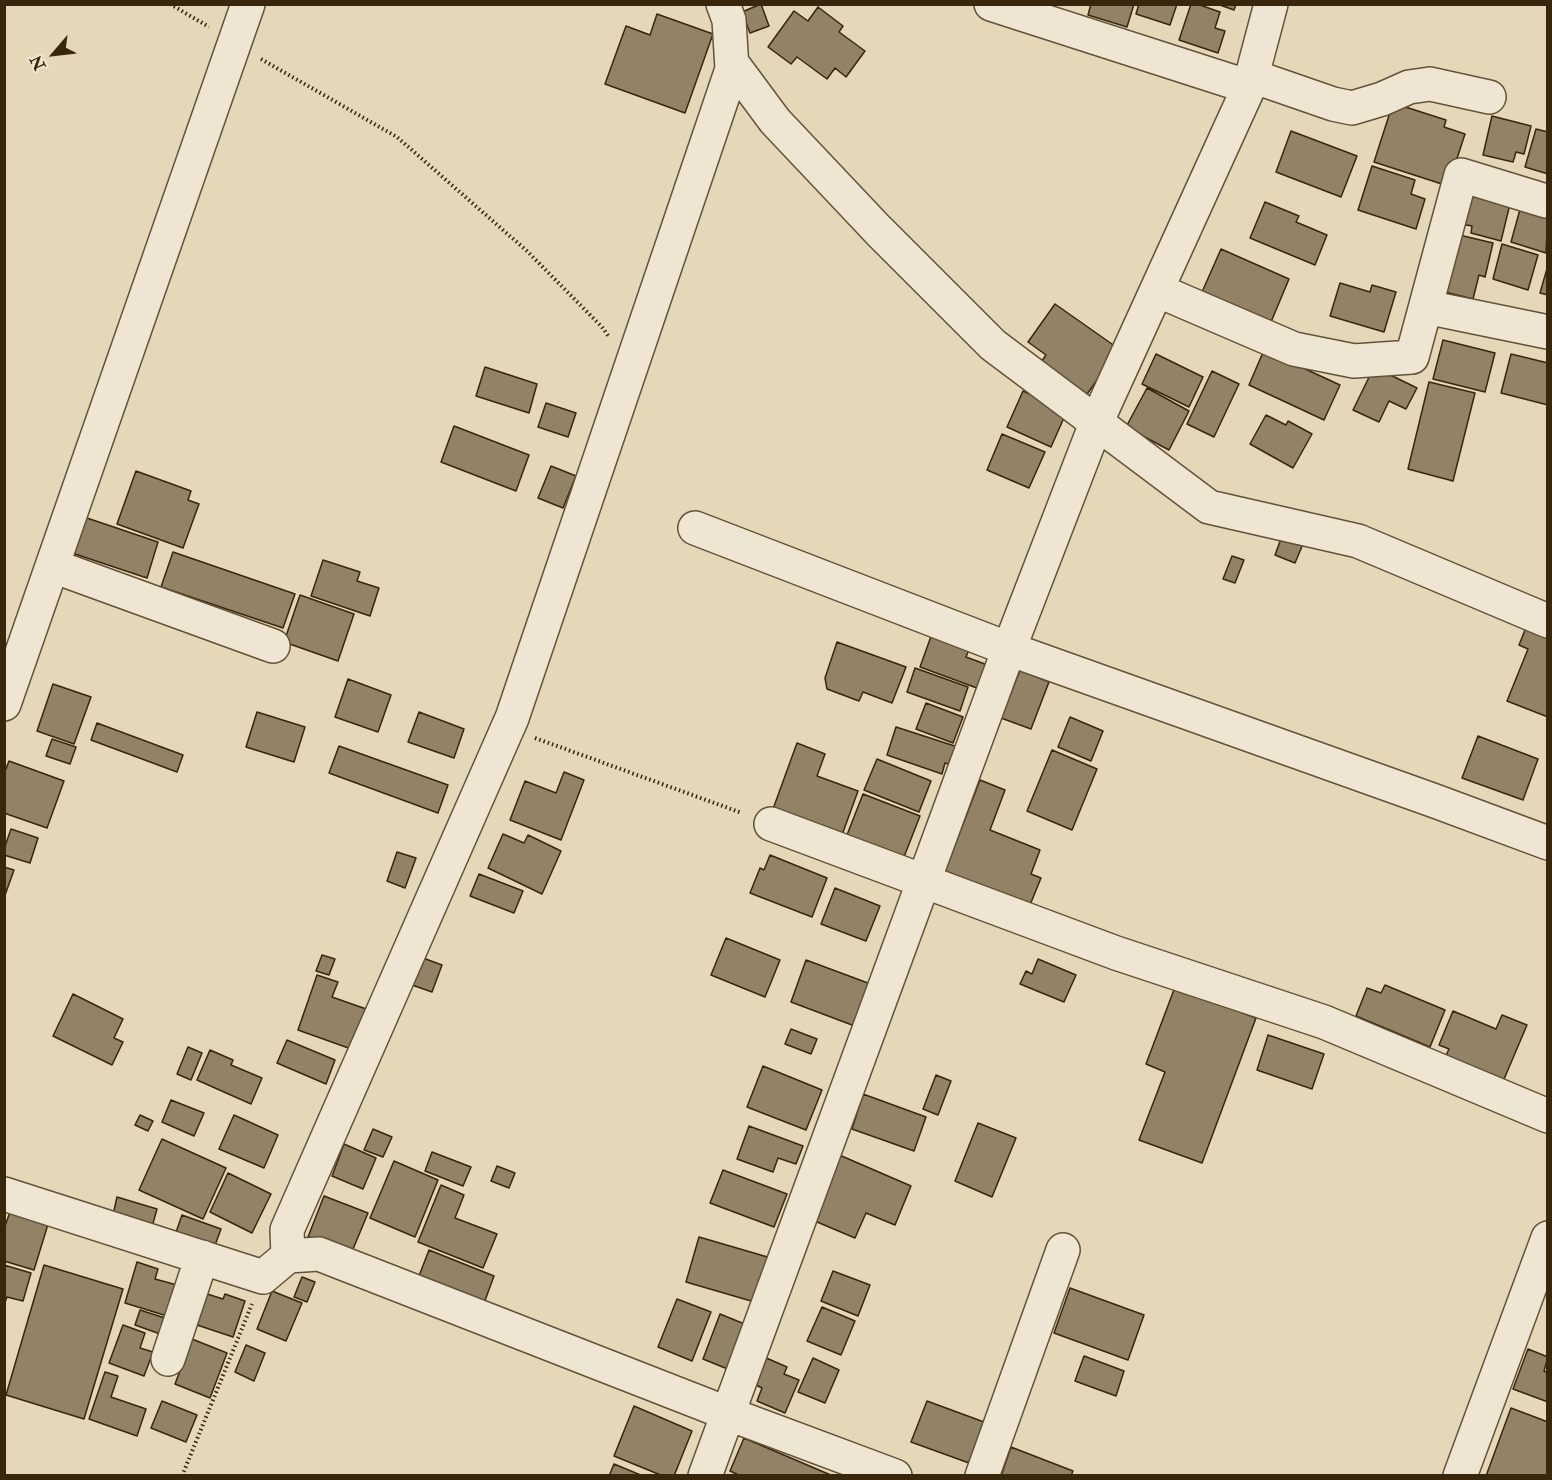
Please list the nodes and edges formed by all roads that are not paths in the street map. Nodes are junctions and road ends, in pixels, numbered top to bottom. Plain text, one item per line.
1 (248, 4) edge
2 (723, 4) edge
3 (991, 4) edge
4 (1271, 4) edge
5 (1064, 16) edge
6 (732, 63) junction
7 (1251, 82) junction
8 (1489, 97) dead end
9 (1546, 201) edge
10 (1157, 290) junction
11 (1426, 307) junction
12 (1548, 332) edge
13 (1097, 421) junction
14 (695, 528) dead end
15 (53, 566) junction
16 (1548, 621) edge
17 (273, 646) dead end
18 (1009, 649) junction
19 (4, 704) edge
20 (771, 824) road end
21 (1548, 843) edge
22 (924, 880) junction
23 (1548, 1116) edge
24 (4, 1194) edge
25 (1548, 1238) edge
26 (1063, 1250) dead end
27 (288, 1256) junction
28 (202, 1257) junction
29 (168, 1359) dead end
30 (729, 1414) junction
31 (705, 1476) edge
32 (894, 1476) edge
33 (981, 1476) edge
34 (1460, 1476) edge

1 - 15 street
2 - 6 street
3 - 5 street
4 - 7 street
5 - 7 street
6 - 13 street
6 - 27 street
7 - 8 street
7 - 10 street
9 - 11 street
10 - 11 street
10 - 13 street
11 - 12 street
13 - 16 street
13 - 18 street
14 - 18 street
15 - 17 street
15 - 19 street
18 - 21 street
18 - 22 street
20 - 22 street
22 - 23 street
22 - 30 street
24 - 28 street
25 - 34 street
26 - 33 street
27 - 28 street
27 - 30 street
28 - 29 street
30 - 31 street
30 - 32 street

